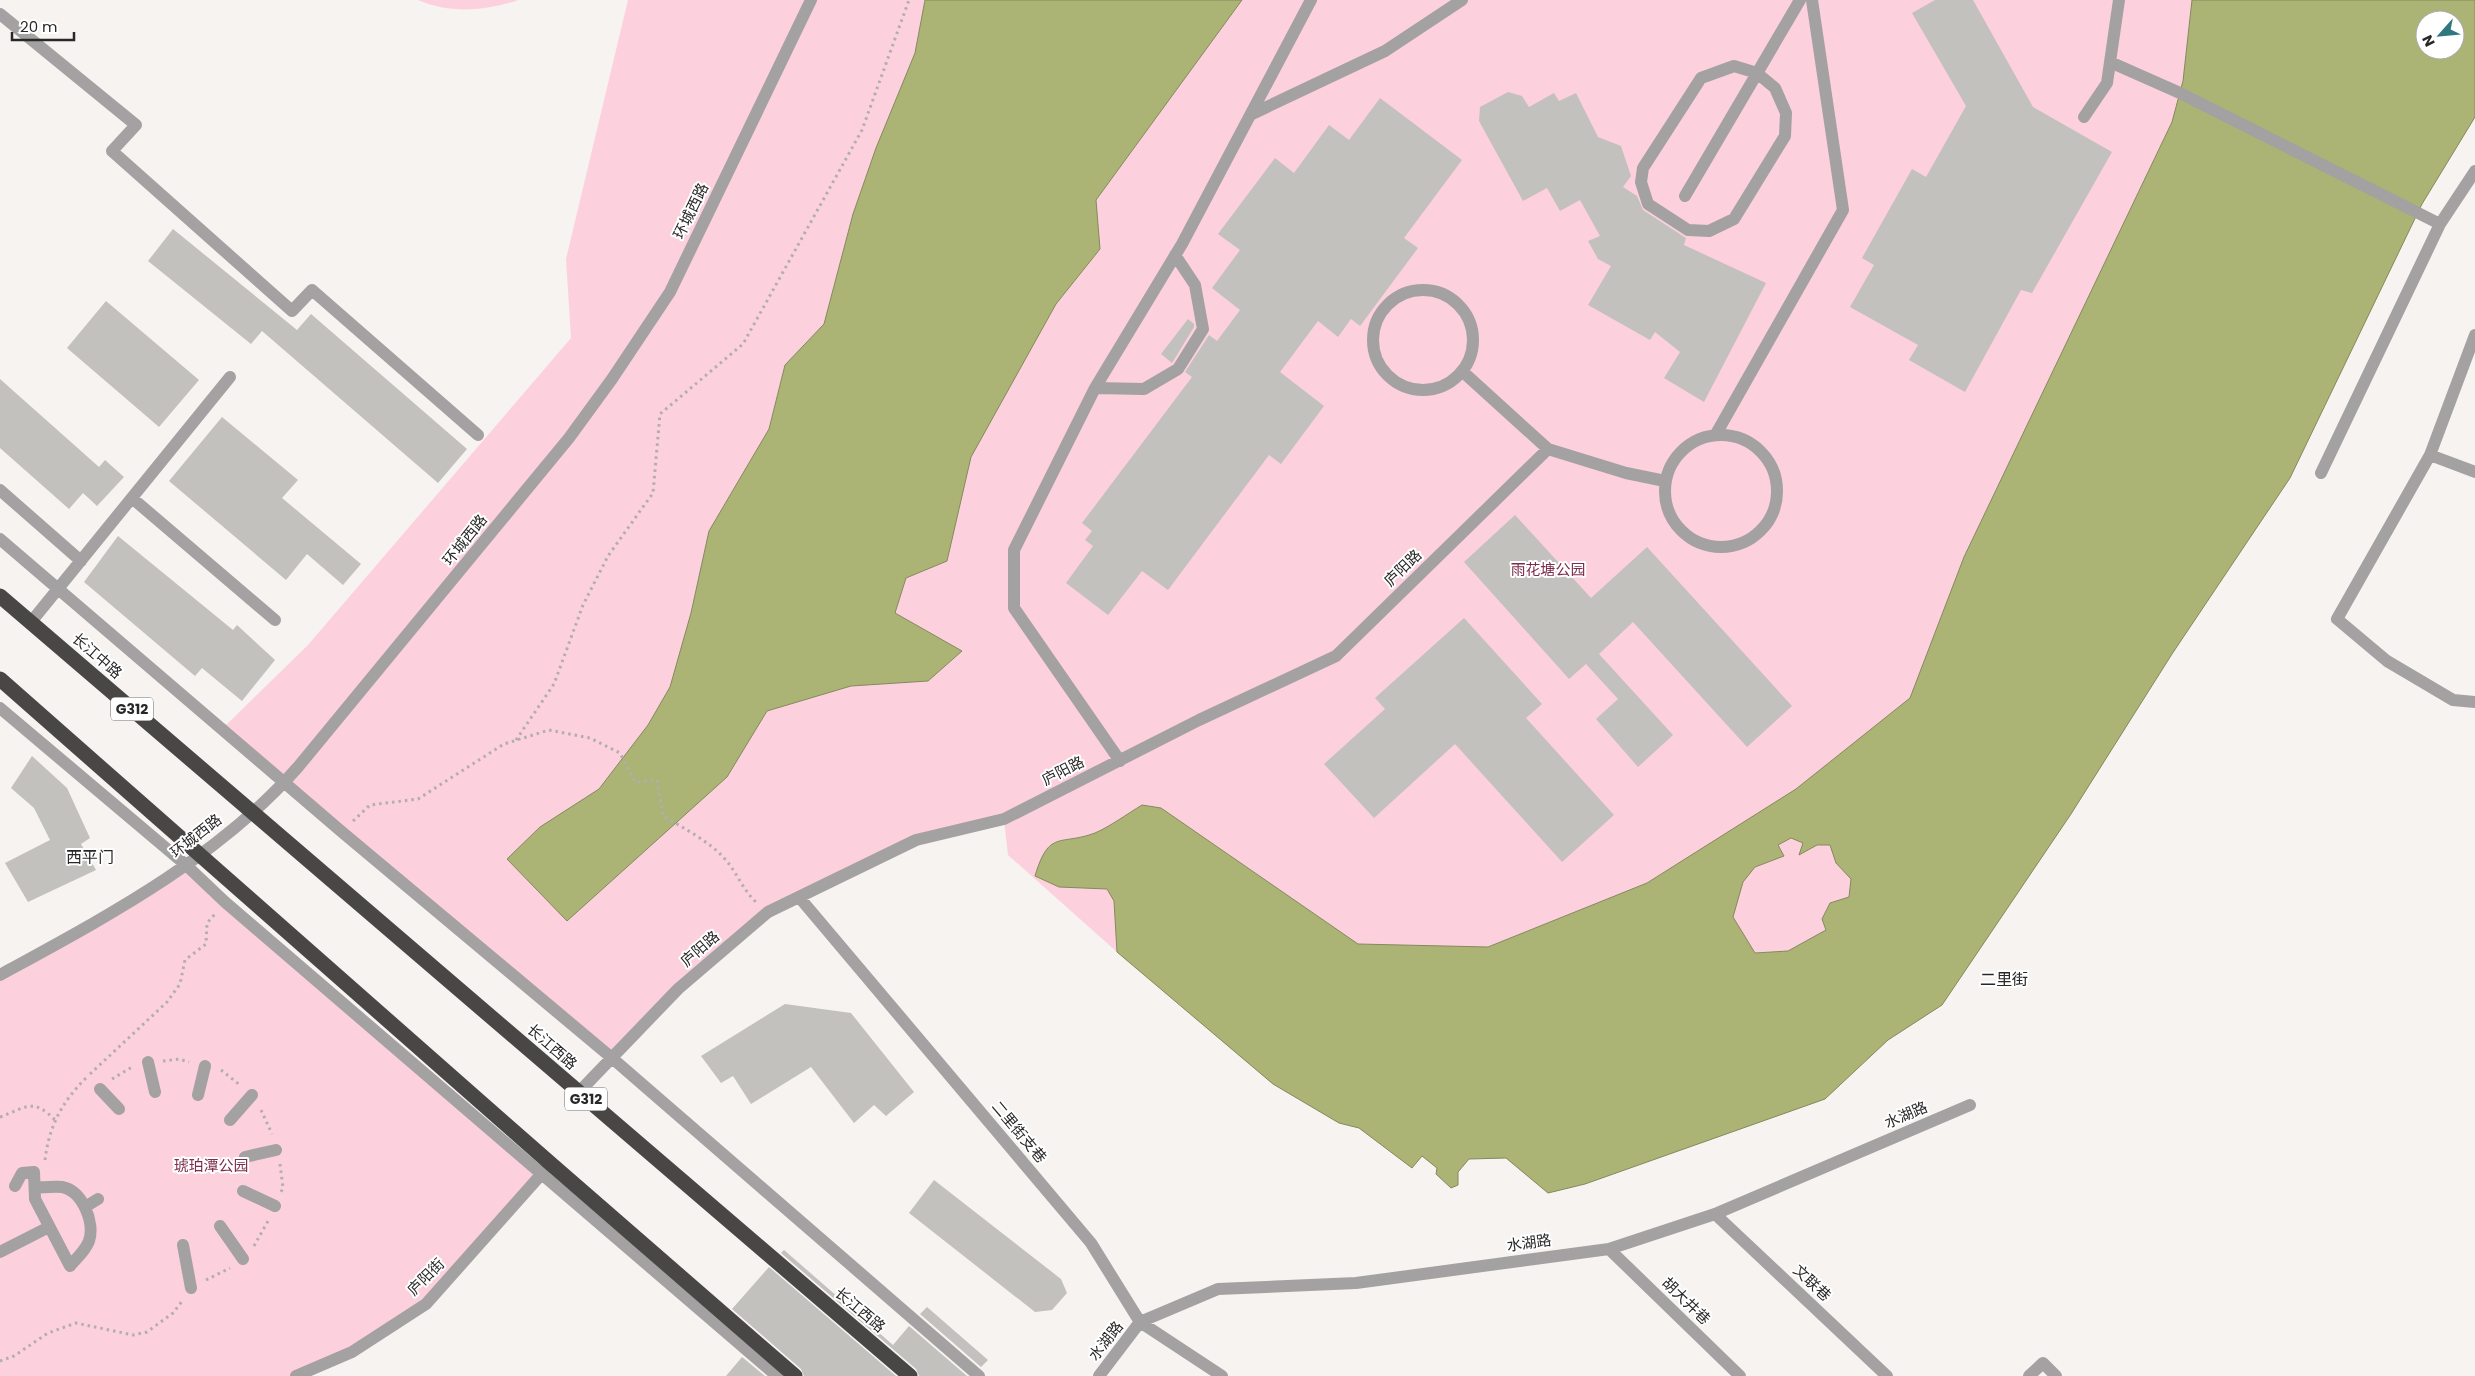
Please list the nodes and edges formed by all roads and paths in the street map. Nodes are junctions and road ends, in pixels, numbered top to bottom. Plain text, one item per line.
1 (811, 0) edge
2 (909, 0) edge
3 (1311, 0) edge
4 (1462, 0) edge
5 (1800, 0) edge
6 (1812, 0) edge
7 (2119, 0) edge
8 (0, 14) edge
9 (2110, 62) junction
10 (1758, 73) junction
11 (1252, 114) junction
12 (2084, 117) dead end
13 (2475, 171) edge
14 (1685, 196) dead end
15 (2440, 224) junction
16 (1175, 255) junction
17 (2474, 343) edge
18 (1462, 371) junction
19 (230, 377) dead end
20 (1095, 388) junction
21 (1716, 434) junction
22 (478, 435) dead end
23 (1548, 448) junction
24 (2430, 455) junction
25 (2475, 472) edge
26 (2321, 473) dead end
27 (1666, 481) junction
28 (0, 490) edge
29 (132, 498) junction
30 (0, 539) edge
31 (80, 560) junction
32 (58, 588) junction
33 (0, 596) edge
34 (275, 620) dead end
35 (31, 622) junction
36 (0, 679) edge
37 (2475, 702) edge
38 (0, 708) edge
39 (516, 740) junction
40 (1120, 761) junction
41 (284, 783) junction
42 (257, 817) junction
43 (342, 832) junction
44 (204, 859) junction
45 (186, 865) junction
46 (799, 897) junction
47 (225, 902) junction
48 (768, 912) junction
49 (0, 976) edge
50 (612, 1058) junction
51 (148, 1062) junction
52 (206, 1066) junction
53 (100, 1089) joint
54 (155, 1092) dead end
55 (578, 1093) junction
56 (252, 1095) junction
57 (198, 1096) dead end
58 (1970, 1106) dead end
59 (119, 1109) dead end
60 (0, 1117) edge
61 (230, 1120) dead end
62 (56, 1121) junction
63 (276, 1150) junction
64 (246, 1157) dead end
65 (546, 1169) junction
66 (15, 1186) dead end
67 (40, 1188) junction
68 (242, 1191) dead end
69 (98, 1199) dead end
70 (275, 1206) junction
71 (85, 1207) junction
72 (1715, 1214) junction
73 (220, 1226) dead end
74 (49, 1227) junction
75 (183, 1244) dead end
76 (1609, 1249) junction
77 (0, 1252) edge
78 (243, 1260) junction
79 (191, 1288) junction
80 (1140, 1322) junction
81 (0, 1361) edge
82 (296, 1376) edge
83 (777, 1376) edge
84 (795, 1376) edge
85 (910, 1376) edge
86 (980, 1376) edge
87 (1099, 1376) edge
88 (1222, 1376) edge
89 (1740, 1376) edge
90 (1887, 1376) edge
91 (2029, 1376) edge
92 (2056, 1376) edge

1 - 41 street, 环城西路
2 - 39 path
3 - 11 street
4 - 11 street
5 - 10 street
6 - 21 street
7 - 9 street
8 - 22 street
9 - 12 street
9 - 15 street
10 - 10 street
10 - 14 street
11 - 16 street
13 - 15 street
15 - 26 street
16 - 20 street
16 - 20 street
17 - 24 street
18 - 18 street
18 - 23 street
19 - 29 street
20 - 40 street
21 - 27 street
21 - 27 street
23 - 27 street
23 - 40 street, 庐阳路
24 - 25 street
24 - 37 street
28 - 31 street
29 - 31 street
29 - 34 street
30 - 32 street
31 - 32 street
32 - 35 street
32 - 41 street
33 - 35 highway, 长江中路 / G312
35 - 42 highway, 长江中路 / G312
36 - 44 highway
38 - 45 street
39 - 43 path
39 - 48 path
40 - 46 street, 庐阳路
41 - 42 street, 环城西路
41 - 43 street
42 - 44 street, 环城西路
42 - 55 highway, 长江西路 / G312
43 - 50 street
44 - 45 street, 环城西路
44 - 65 highway
45 - 47 street
45 - 49 street, 环城西路
46 - 48 street, 庐阳路
46 - 80 street, 二里街支巷
47 - 62 path
47 - 65 street
48 - 50 street, 庐阳路
50 - 55 street, 庐阳路
50 - 86 street
51 - 52 path
51 - 53 path
51 - 54 street
52 - 56 path
52 - 57 street
53 - 59 street
55 - 85 highway, 长江西路 / G312
56 - 61 street
56 - 63 path
58 - 72 street, 水湖路
60 - 62 path
62 - 67 path
63 - 64 street
63 - 70 path
65 - 82 street, 庐阳街
65 - 83 street
65 - 84 highway
66 - 67 street
67 - 71 street
67 - 74 street
68 - 70 street
69 - 71 street
70 - 78 path
71 - 74 street
72 - 76 street, 水湖路
72 - 90 street, 文联巷
73 - 78 street
74 - 77 street
75 - 79 street
76 - 80 street, 水湖路
76 - 89 street, 胡大井巷
78 - 79 path
79 - 81 path
80 - 87 street, 水湖路
80 - 88 street, 二里街支巷
91 - 92 street

